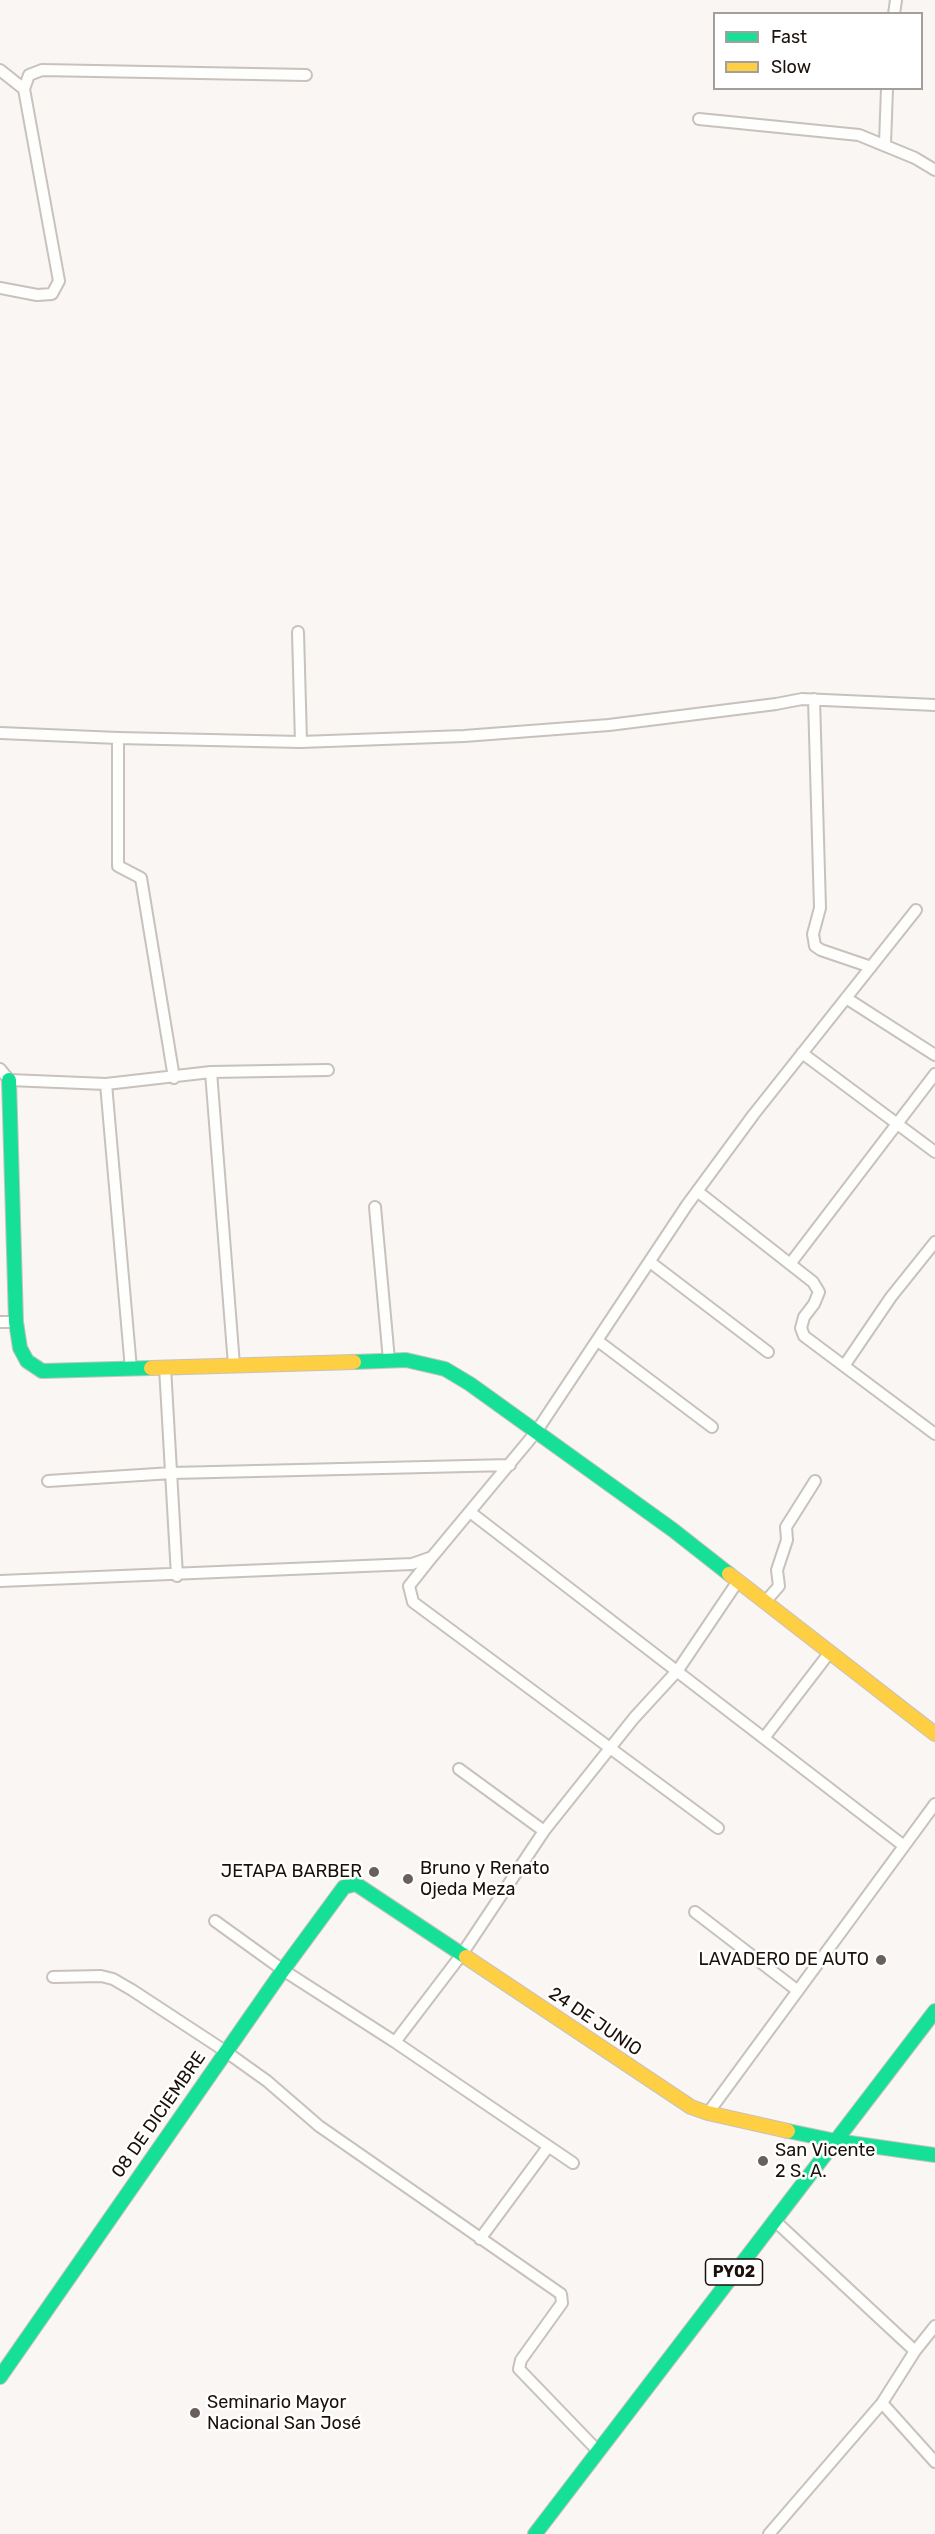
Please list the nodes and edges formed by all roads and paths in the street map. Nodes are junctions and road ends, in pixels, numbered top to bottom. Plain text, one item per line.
1 (0, 70) edge
2 (306, 75) dead end
3 (24, 89) junction
4 (887, 90) edge
5 (699, 119) dead end
6 (885, 144) junction
7 (935, 170) edge
8 (0, 288) edge
9 (298, 632) dead end
10 (814, 699) junction
11 (935, 705) edge
12 (0, 733) edge
13 (118, 738) junction
14 (301, 742) junction
15 (916, 910) dead end
16 (871, 967) junction
17 (846, 998) junction
18 (802, 1053) junction
19 (935, 1055) edge
20 (328, 1070) dead end
21 (211, 1072) junction
22 (4, 1074) edge
23 (935, 1074) edge
24 (174, 1078) junction
25 (106, 1084) junction
26 (897, 1124) junction
27 (935, 1152) edge
28 (697, 1191) junction
29 (375, 1207) dead end
30 (935, 1242) edge
31 (650, 1262) junction
32 (790, 1264) junction
33 (0, 1322) edge
34 (16, 1322) junction
35 (598, 1341) junction
36 (768, 1352) dead end
37 (388, 1360) junction
38 (234, 1365) junction
39 (844, 1366) junction
40 (165, 1368) junction
41 (131, 1369) junction
42 (712, 1427) dead end
43 (536, 1432) junction
44 (935, 1434) edge
45 (510, 1465) junction
46 (172, 1473) junction
47 (48, 1481) dead end
48 (815, 1481) dead end
49 (470, 1512) junction
50 (432, 1557) junction
51 (177, 1576) junction
52 (0, 1581) edge
53 (738, 1581) junction
54 (765, 1602) junction
55 (830, 1652) junction
56 (677, 1671) junction
57 (935, 1734) edge
58 (764, 1738) junction
59 (610, 1748) junction
60 (459, 1769) dead end
61 (935, 1804) edge
62 (718, 1828) dead end
63 (544, 1831) junction
64 (904, 1846) junction
65 (356, 1884) joint
66 (695, 1912) dead end
67 (215, 1921) dead end
68 (462, 1954) junction
69 (283, 1970) junction
70 (53, 1977) dead end
71 (798, 1991) junction
72 (935, 2011) edge
73 (395, 2042) junction
74 (225, 2051) junction
75 (708, 2113) junction
76 (836, 2141) junction
77 (548, 2147) junction
78 (935, 2155) edge
79 (573, 2163) dead end
80 (774, 2220) junction
81 (480, 2239) junction
82 (935, 2326) edge
83 (915, 2351) junction
84 (0, 2377) edge
85 (882, 2403) junction
86 (598, 2451) junction
87 (935, 2462) edge
88 (535, 2534) edge
89 (769, 2534) edge

1 - 3 street
2 - 3 street
3 - 8 street
4 - 6 street
5 - 6 street
6 - 7 street
9 - 14 street
10 - 11 street
10 - 14 street
10 - 16 street
12 - 13 street
13 - 14 street
13 - 24 street
15 - 16 street
16 - 17 street
17 - 18 street
17 - 19 street
18 - 26 street
18 - 28 street
20 - 21 street
21 - 24 street
21 - 38 street
22 - 25 street
22 - 34 street
23 - 26 street
24 - 25 street
25 - 41 street
26 - 27 street
26 - 32 street
28 - 31 street
28 - 32 street
29 - 37 street
30 - 39 street
31 - 35 street
31 - 36 street
32 - 39 street
33 - 34 street
34 - 41 street
35 - 42 street
35 - 43 street
37 - 38 street
37 - 43 street
38 - 40 street
39 - 44 street
40 - 41 street
40 - 46 street
43 - 45 street
43 - 53 street
45 - 46 street
45 - 49 street
46 - 47 street
46 - 51 street
48 - 54 street
49 - 50 street
49 - 56 street
50 - 51 street
50 - 59 street
51 - 52 street
53 - 54 street
53 - 56 street
54 - 55 street
55 - 57 street
55 - 58 street
56 - 58 street
56 - 59 street
58 - 64 street
59 - 62 street
59 - 63 street
60 - 63 street
61 - 64 street
63 - 68 street
64 - 71 street
65 - 68 street, 24 DE JUNIO
65 - 69 street, 08 DE DICIEMBRE
66 - 71 street
67 - 69 street
68 - 73 street
68 - 75 street, 24 DE JUNIO
69 - 73 street
69 - 74 street, 08 DE DICIEMBRE
70 - 74 street
71 - 75 street
72 - 76 street, PY02
73 - 77 street
74 - 81 street
74 - 84 street, 08 DE DICIEMBRE
75 - 76 street, 24 DE JUNIO
76 - 78 street, 24 DE JUNIO
76 - 80 street, PY02
77 - 79 street
77 - 81 street
80 - 83 street
80 - 86 street, PY02
81 - 86 street
82 - 83 street
83 - 85 street
85 - 87 street
85 - 89 street
86 - 88 street, PY02

